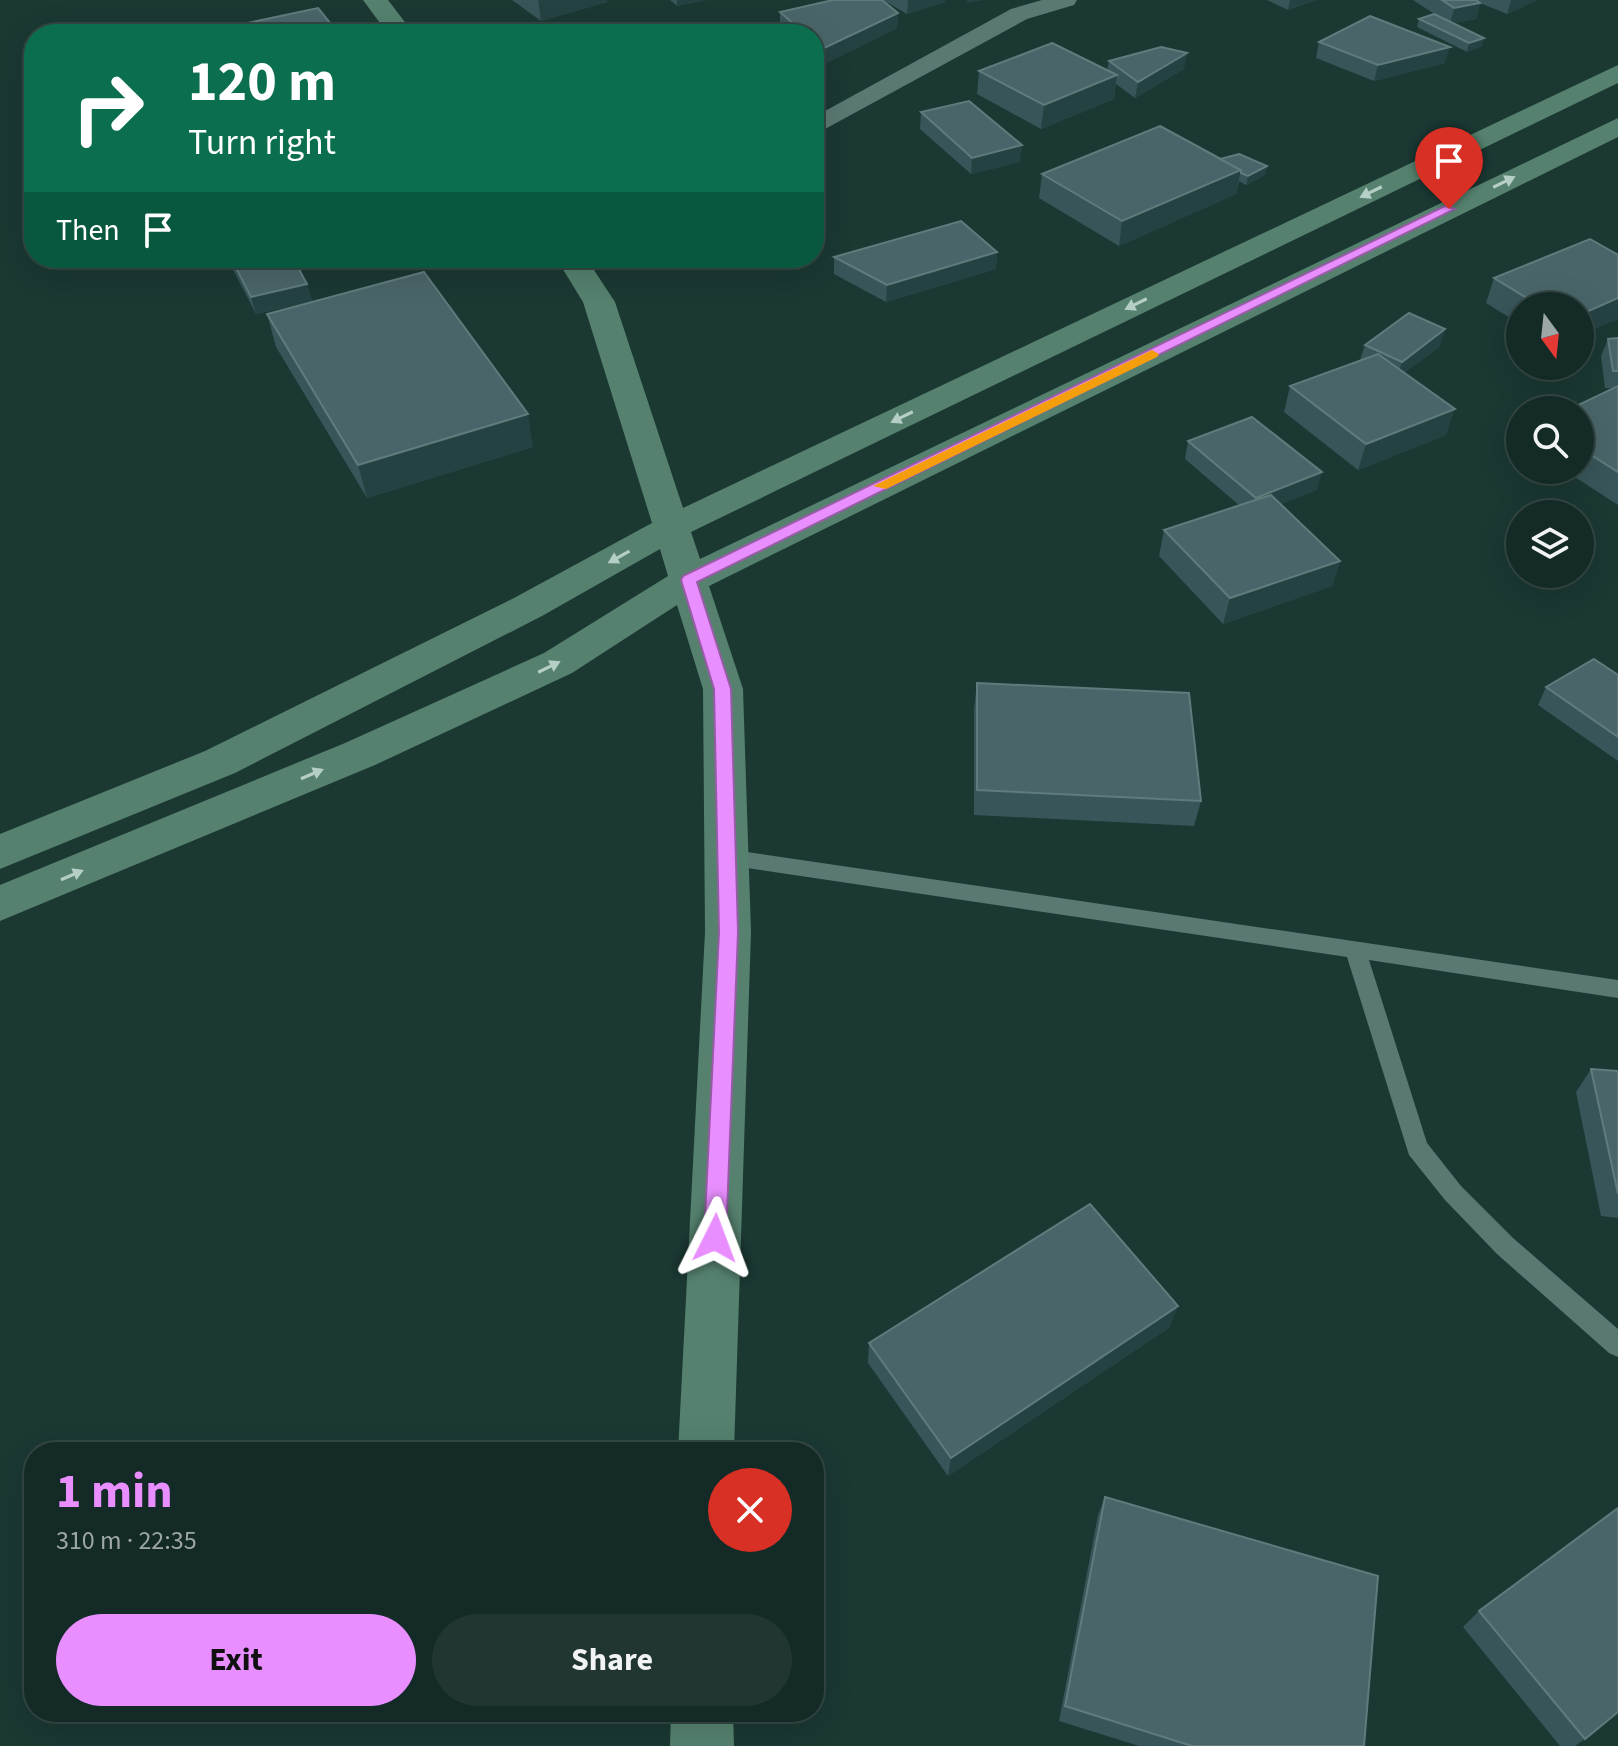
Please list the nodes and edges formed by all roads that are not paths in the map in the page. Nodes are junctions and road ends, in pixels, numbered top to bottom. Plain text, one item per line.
1 (375, 0) edge
2 (1052, 2) edge
3 (393, 24) edge
4 (1618, 73) edge
5 (824, 121) edge
6 (1618, 126) edge
7 (578, 268) edge
8 (672, 527) junction
9 (689, 580) junction
10 (0, 852) edge
11 (727, 857) junction
12 (0, 904) edge
13 (1355, 950) junction
14 (1618, 989) edge
15 (1618, 1345) edge
16 (706, 1442) edge
17 (702, 1722) edge
18 (702, 1746) edge

1 - 3 main road
2 - 5 street
4 -> 8 main road
9 -> 6 main road
7 - 8 main road
8 - 9 main road
8 -> 10 main road
9 - 11 main road
12 -> 9 main road
11 - 13 lane
11 - 16 main road
13 - 14 lane
13 - 15 lane
17 - 18 main road

